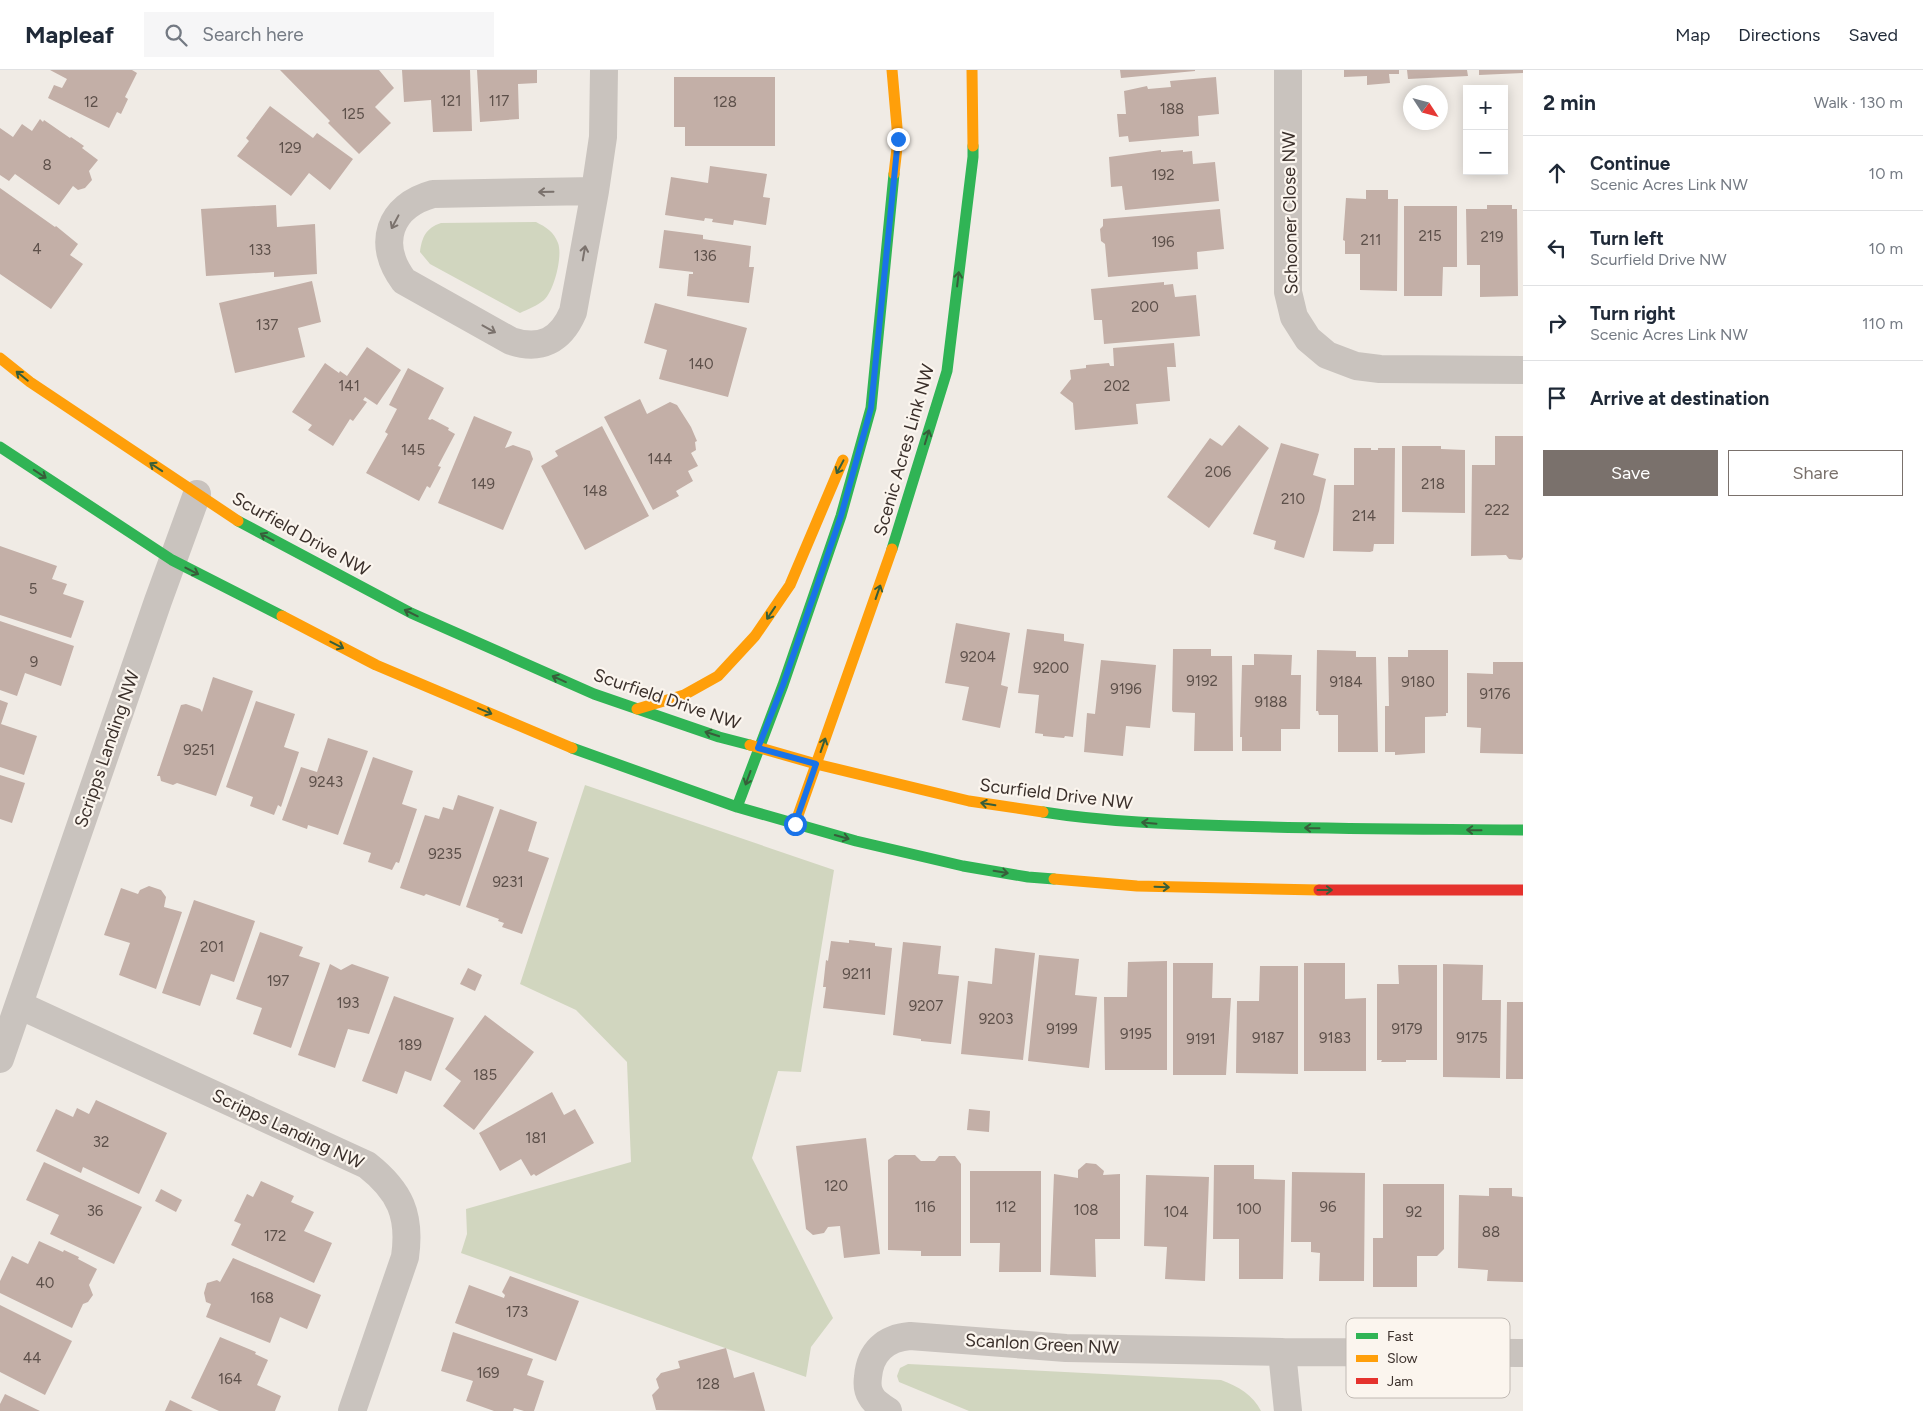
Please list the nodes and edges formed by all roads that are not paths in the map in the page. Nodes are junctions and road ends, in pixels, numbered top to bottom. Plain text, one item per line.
1 (604, 70) edge
2 (892, 70) edge
3 (972, 70) edge
4 (1288, 70) edge
5 (595, 190) junction
6 (0, 358) edge
7 (1523, 370) edge
8 (871, 408) junction
9 (0, 447) edge
10 (197, 494) junction
11 (172, 560) junction
12 (636, 709) junction
13 (758, 748) junction
14 (816, 764) junction
15 (737, 808) junction
16 (795, 824) junction
17 (1523, 830) edge
18 (1523, 890) edge
19 (19, 1005) junction
20 (0, 1059) edge
21 (1282, 1352) junction
22 (1346, 1352) edge
23 (1510, 1353) edge
24 (1523, 1353) edge
25 (352, 1411) edge
26 (888, 1411) edge
27 (1288, 1411) edge

1 - 5 street
2 - 8 street
14 -> 3 street, Scenic Acres Link NW
4 - 7 street, Schooner Close NW
5 -> 5 street
10 -> 6 street, Scurfield Drive NW
8 -> 12 street
8 - 13 street
9 -> 11 street
10 - 11 street, Scripps Landing NW
12 -> 10 street, Scurfield Drive NW
11 -> 15 street
11 - 19 street, Scripps Landing NW
13 -> 12 street, Scurfield Drive NW
13 - 14 street, Scurfield Drive NW
13 -> 15 street
14 - 16 street, Scenic Acres Link NW
17 -> 14 street, Scurfield Drive NW
15 - 16 street
16 -> 18 street
19 - 20 street, Scripps Landing NW
19 - 25 street, Scripps Landing NW
21 - 22 street, Scanlon Green NW
21 - 26 street, Scanlon Green NW
21 - 27 street
23 - 24 street, Scanlon Green NW

